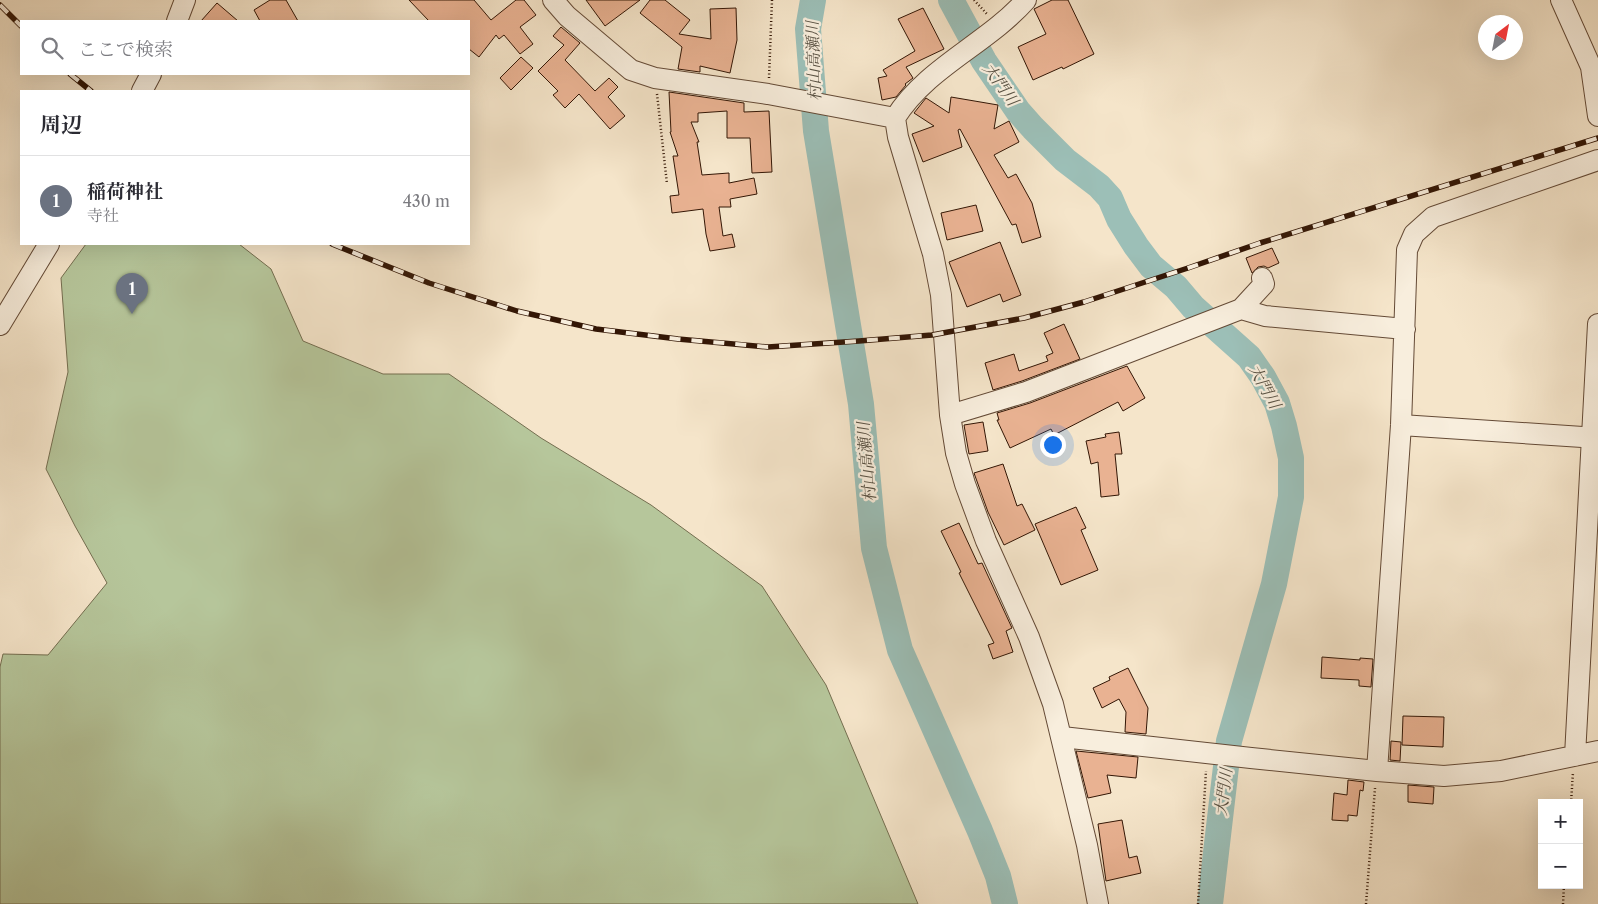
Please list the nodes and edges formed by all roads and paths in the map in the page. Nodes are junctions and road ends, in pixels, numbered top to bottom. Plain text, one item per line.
1 (185, 0) edge
2 (553, 0) edge
3 (772, 0) edge
4 (1026, 0) edge
5 (1561, 0) edge
6 (177, 20) edge
7 (1595, 66) edge
8 (150, 75) edge
9 (655, 78) junction
10 (143, 90) edge
11 (768, 94) junction
12 (1598, 116) edge
13 (895, 118) junction
14 (1598, 160) edge
15 (668, 184) dead end
16 (48, 245) edge
17 (1262, 278) dead end
18 (1241, 309) junction
19 (1598, 324) edge
20 (0, 325) edge
21 (1404, 329) junction
22 (950, 415) junction
23 (1401, 425) junction
24 (1595, 438) edge
25 (1062, 737) junction
26 (1598, 751) edge
27 (1210, 754) junction
28 (1574, 756) junction
29 (1377, 771) junction
30 (1571, 799) edge
31 (1564, 889) edge
32 (1098, 904) edge
33 (1198, 904) edge
34 (1366, 904) edge
35 (1563, 904) edge

1 - 6 street
2 - 9 street
3 - 11 path
4 - 13 street
5 - 7 street
7 - 12 street
8 - 10 street
9 - 11 street
9 - 15 path
11 - 13 street
13 - 22 street
14 - 21 street
16 - 20 street
17 - 18 street
18 - 21 street
18 - 22 street
19 - 24 street
21 - 23 street
22 - 25 street
23 - 24 street
23 - 29 street
24 - 28 street
25 - 27 street
25 - 32 street
26 - 28 street
27 - 29 street
27 - 33 path
28 - 29 street
28 - 30 path
29 - 34 path
31 - 35 path

